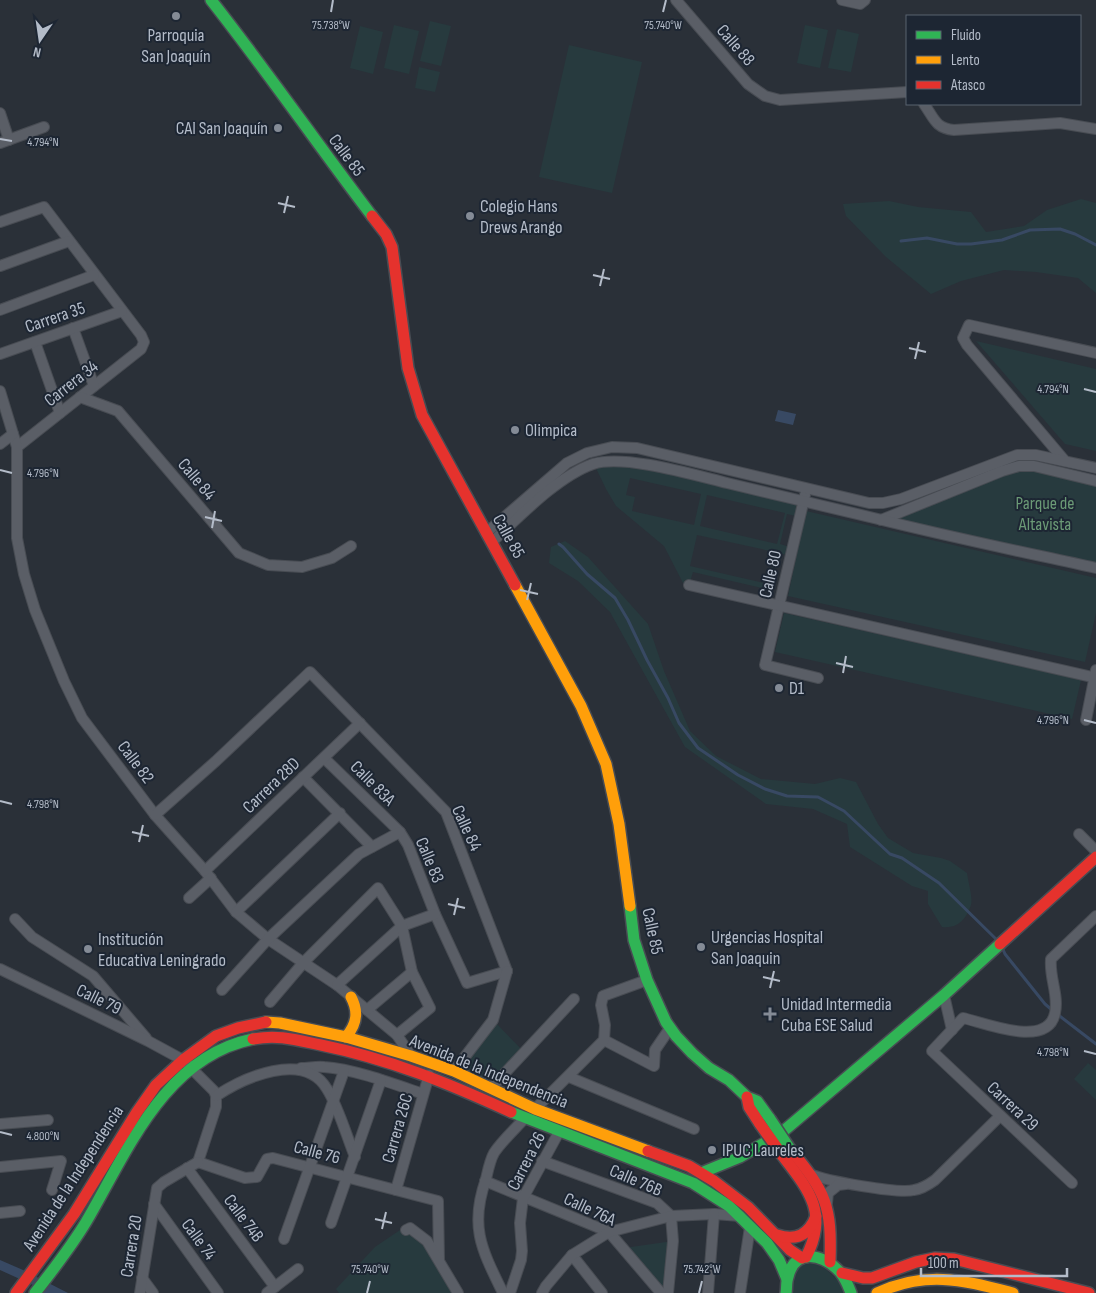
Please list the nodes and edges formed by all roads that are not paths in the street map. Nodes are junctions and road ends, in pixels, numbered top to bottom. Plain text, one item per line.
1 (212, 0) edge
2 (676, 0) edge
3 (842, 0) edge
4 (865, 0) edge
5 (906, 92) edge
6 (925, 105) edge
7 (0, 113) edge
8 (44, 127) dead end
9 (1096, 129) edge
10 (4, 142) edge
11 (0, 222) edge
12 (69, 241) junction
13 (0, 266) edge
14 (94, 274) junction
15 (0, 310) edge
16 (122, 311) junction
17 (73, 328) junction
18 (35, 342) junction
19 (1096, 353) edge
20 (0, 354) edge
21 (94, 386) junction
22 (0, 391) edge
23 (80, 397) junction
24 (60, 413) junction
25 (13, 434) junction
26 (0, 444) edge
27 (16, 448) junction
28 (1065, 461) junction
29 (1096, 468) edge
30 (1096, 481) edge
31 (806, 489) junction
32 (804, 501) junction
33 (881, 520) junction
34 (489, 538) junction
35 (351, 546) dead end
36 (1096, 568) edge
37 (689, 585) dead end
38 (780, 605) junction
39 (1095, 675) edge
40 (818, 678) dead end
41 (1086, 720) dead end
42 (360, 724) junction
43 (324, 758) junction
44 (303, 777) junction
45 (340, 813) junction
46 (154, 815) junction
47 (400, 832) junction
48 (1079, 834) dead end
49 (372, 847) junction
50 (1096, 851) edge
51 (1096, 857) edge
52 (208, 874) junction
53 (189, 898) dead end
54 (236, 912) junction
55 (435, 914) junction
56 (1096, 916) edge
57 (15, 919) dead end
58 (402, 926) junction
59 (268, 939) junction
60 (304, 962) junction
61 (0, 969) edge
62 (507, 971) junction
63 (412, 972) junction
64 (647, 980) junction
65 (337, 985) junction
66 (222, 990) dead end
67 (944, 995) junction
68 (351, 997) junction
69 (574, 1000) dead end
70 (270, 1002) dead end
71 (367, 1010) junction
72 (670, 1028) junction
73 (952, 1030) junction
74 (397, 1035) junction
75 (346, 1037) junction
76 (604, 1040) junction
77 (148, 1041) junction
78 (412, 1056) junction
79 (183, 1060) junction
80 (192, 1069) junction
81 (292, 1069) junction
82 (344, 1071) junction
83 (454, 1071) junction
84 (429, 1076) junction
85 (569, 1077) junction
86 (381, 1080) junction
87 (491, 1088) junction
88 (423, 1094) junction
89 (216, 1096) junction
90 (333, 1101) junction
91 (535, 1109) junction
92 (1000, 1116) junction
93 (526, 1118) junction
94 (48, 1120) dead end
95 (765, 1122) junction
96 (0, 1124) edge
97 (694, 1129) dead end
98 (559, 1132) junction
99 (780, 1134) junction
100 (786, 1152) junction
101 (354, 1157) junction
102 (198, 1162) junction
103 (542, 1162) junction
104 (0, 1167) edge
105 (309, 1167) junction
106 (187, 1168) junction
107 (701, 1173) junction
108 (810, 1174) junction
109 (347, 1177) junction
110 (485, 1182) junction
111 (849, 1183) junction
112 (1072, 1183) dead end
113 (52, 1190) dead end
114 (396, 1190) junction
115 (523, 1198) junction
116 (827, 1203) junction
117 (154, 1204) junction
118 (20, 1210) dead end
119 (728, 1210) junction
120 (0, 1212) edge
121 (714, 1214) junction
122 (816, 1215) junction
123 (671, 1216) junction
124 (331, 1223) dead end
125 (750, 1227) junction
126 (406, 1230) dead end
127 (609, 1232) junction
128 (777, 1235) junction
129 (284, 1239) dead end
130 (572, 1255) junction
131 (804, 1257) junction
132 (439, 1260) junction
133 (830, 1262) junction
134 (298, 1269) dead end
135 (842, 1273) junction
136 (142, 1278) junction
137 (787, 1279) junction
138 (990, 1287) junction
139 (274, 1288) edge
140 (546, 1291) edge
141 (16, 1293) edge
142 (35, 1293) edge
143 (140, 1293) edge
144 (153, 1293) edge
145 (218, 1293) edge
146 (286, 1293) edge
147 (458, 1293) edge
148 (503, 1293) edge
149 (510, 1293) edge
150 (602, 1293) edge
151 (661, 1293) edge
152 (668, 1293) edge
153 (708, 1293) edge
154 (740, 1293) edge
155 (786, 1293) edge
156 (851, 1293) edge
157 (877, 1293) edge
158 (1013, 1293) edge
159 (1052, 1293) edge
160 (1089, 1293) edge

1 - 34 main road, Calle 85
2 - 5 street, Calle 88
3 - 4 street
6 - 9 street
7 - 10 street
8 - 10 street
11 - 12 street
12 - 13 street
12 - 14 street
14 - 15 street
14 - 16 street
16 - 17 street, Carrera 35
16 - 21 street, Carrera 34
17 - 18 street, Carrera 35
17 - 21 street
18 - 20 street, Carrera 35
18 - 24 street
19 - 28 street
21 - 23 street, Carrera 34
22 - 25 street, Calle 82
23 - 24 street, Carrera 34
23 - 35 street, Calle 84
24 - 27 street, Carrera 34
25 - 26 street
25 - 27 street, Calle 82
27 - 46 street, Calle 82
28 - 29 street
28 - 31 street
30 - 33 street
31 - 32 street, Calle 80
31 - 34 street
32 - 33 street
32 - 34 street
32 - 38 street, Calle 80
33 - 36 street
34 - 64 main road, Calle 85
37 - 38 street
38 - 39 street
38 - 40 street, Calle 80
39 - 41 street
42 - 43 street, Carrera 28D
42 - 46 street, Calle 84
42 - 62 street, Calle 84
43 - 44 street, Carrera 28D
43 - 47 street, Calle 83A
44 - 45 street
44 - 52 street, Carrera 28D
45 - 49 street
45 - 54 street
46 - 52 street, Calle 82
47 - 49 street
47 - 55 street, Calle 83
48 - 50 street
49 - 59 street
51 - 67 main road
52 - 53 street, Carrera 28D
52 - 54 street, Calle 82
54 - 59 street, Calle 82
55 - 58 street
55 - 62 street, Calle 83
56 - 73 street
57 - 77 street
58 - 60 street
58 - 63 street
58 - 65 street
59 - 60 street, Calle 82
59 - 66 street
60 - 65 street, Calle 82
60 - 70 street
61 - 77 street, Calle 79
62 - 83 street
63 - 71 street
63 - 74 street
64 - 72 main road, Calle 85
64 - 76 street
65 - 68 street, Calle 82
67 - 73 street
67 - 99 main road
68 - 71 street, Calle 82
68 - 75 main road
69 - 87 street
71 - 74 street, Calle 82
72 - 76 street
72 - 95 main road, Calle 85
73 - 92 street, Carrera 29
74 - 78 street, Calle 82
75 - 78 main road, Avenida de la Independencia
75 - 79 main road, Avenida de la Independencia
76 - 85 street
77 - 79 street, Calle 79
78 - 83 main road, Avenida de la Independencia
79 - 80 street
79 - 141 main road, Avenida de la Independencia
80 - 84 main road, Avenida de la Independencia
80 - 89 street
80 - 142 main road, Avenida de la Independencia
81 - 82 street
81 - 89 street
81 - 90 street
82 - 86 street
82 - 90 street
83 - 87 main road, Avenida de la Independencia
84 - 88 street, Carrera 26C
84 - 93 main road, Avenida de la Independencia
85 - 91 street
85 - 97 street
86 - 88 street
86 - 101 street
87 - 91 main road, Avenida de la Independencia
88 - 114 street, Carrera 26C
89 - 102 street
90 - 101 street
90 - 105 street
91 - 107 main road, Avenida de la Independencia
92 - 111 street
92 - 112 street, Carrera 29
93 - 98 main road, Avenida de la Independencia
93 - 110 street
94 - 96 street
95 - 99 main road, bridge
95 - 100 main road, bridge
98 - 103 street, Carrera 26
98 - 119 main road, Avenida de la Independencia
99 - 100 main road, bridge
99 - 107 main road
100 - 108 main road
100 - 122 main road
101 - 109 street
102 - 105 street, Calle 76
102 - 106 street, Carrera 20
103 - 115 street, Carrera 26
103 - 123 street, Calle 76B
104 - 113 street
105 - 109 street, Calle 76
105 - 129 street
106 - 117 street, Carrera 20
106 - 139 street, Calle 74B
107 - 128 main road, Avenida de la Independencia
108 - 111 street
108 - 116 main road
109 - 114 street, Calle 76
109 - 124 street
110 - 115 street, Calle 76A
110 - 148 street
111 - 116 street
114 - 132 street, Calle 76
115 - 127 street, Calle 76A
115 - 149 street, Carrera 26
116 - 133 main road
117 - 136 street, Carrera 20
117 - 145 street, Calle 74
118 - 120 street
119 - 121 street
119 - 125 main road, Avenida de la Independencia
121 - 123 street
121 - 153 street
122 - 128 main road
122 - 131 main road
123 - 127 street
123 - 152 street, Calle 76B
125 - 137 main road, Avenida de la Independencia
125 - 154 street
126 - 132 street
127 - 130 street
127 - 151 street, Calle 76A
128 - 131 main road, Avenida de la Independencia
130 - 140 street
130 - 150 street
131 - 133 main road
131 - 137 main road
132 - 147 street
133 - 135 main road
134 - 139 street
135 - 156 main road
135 - 160 main road
136 - 143 street, Carrera 20
136 - 144 street
137 - 155 main road
138 - 157 main road
138 - 158 main road
138 - 159 main road
139 - 146 street

